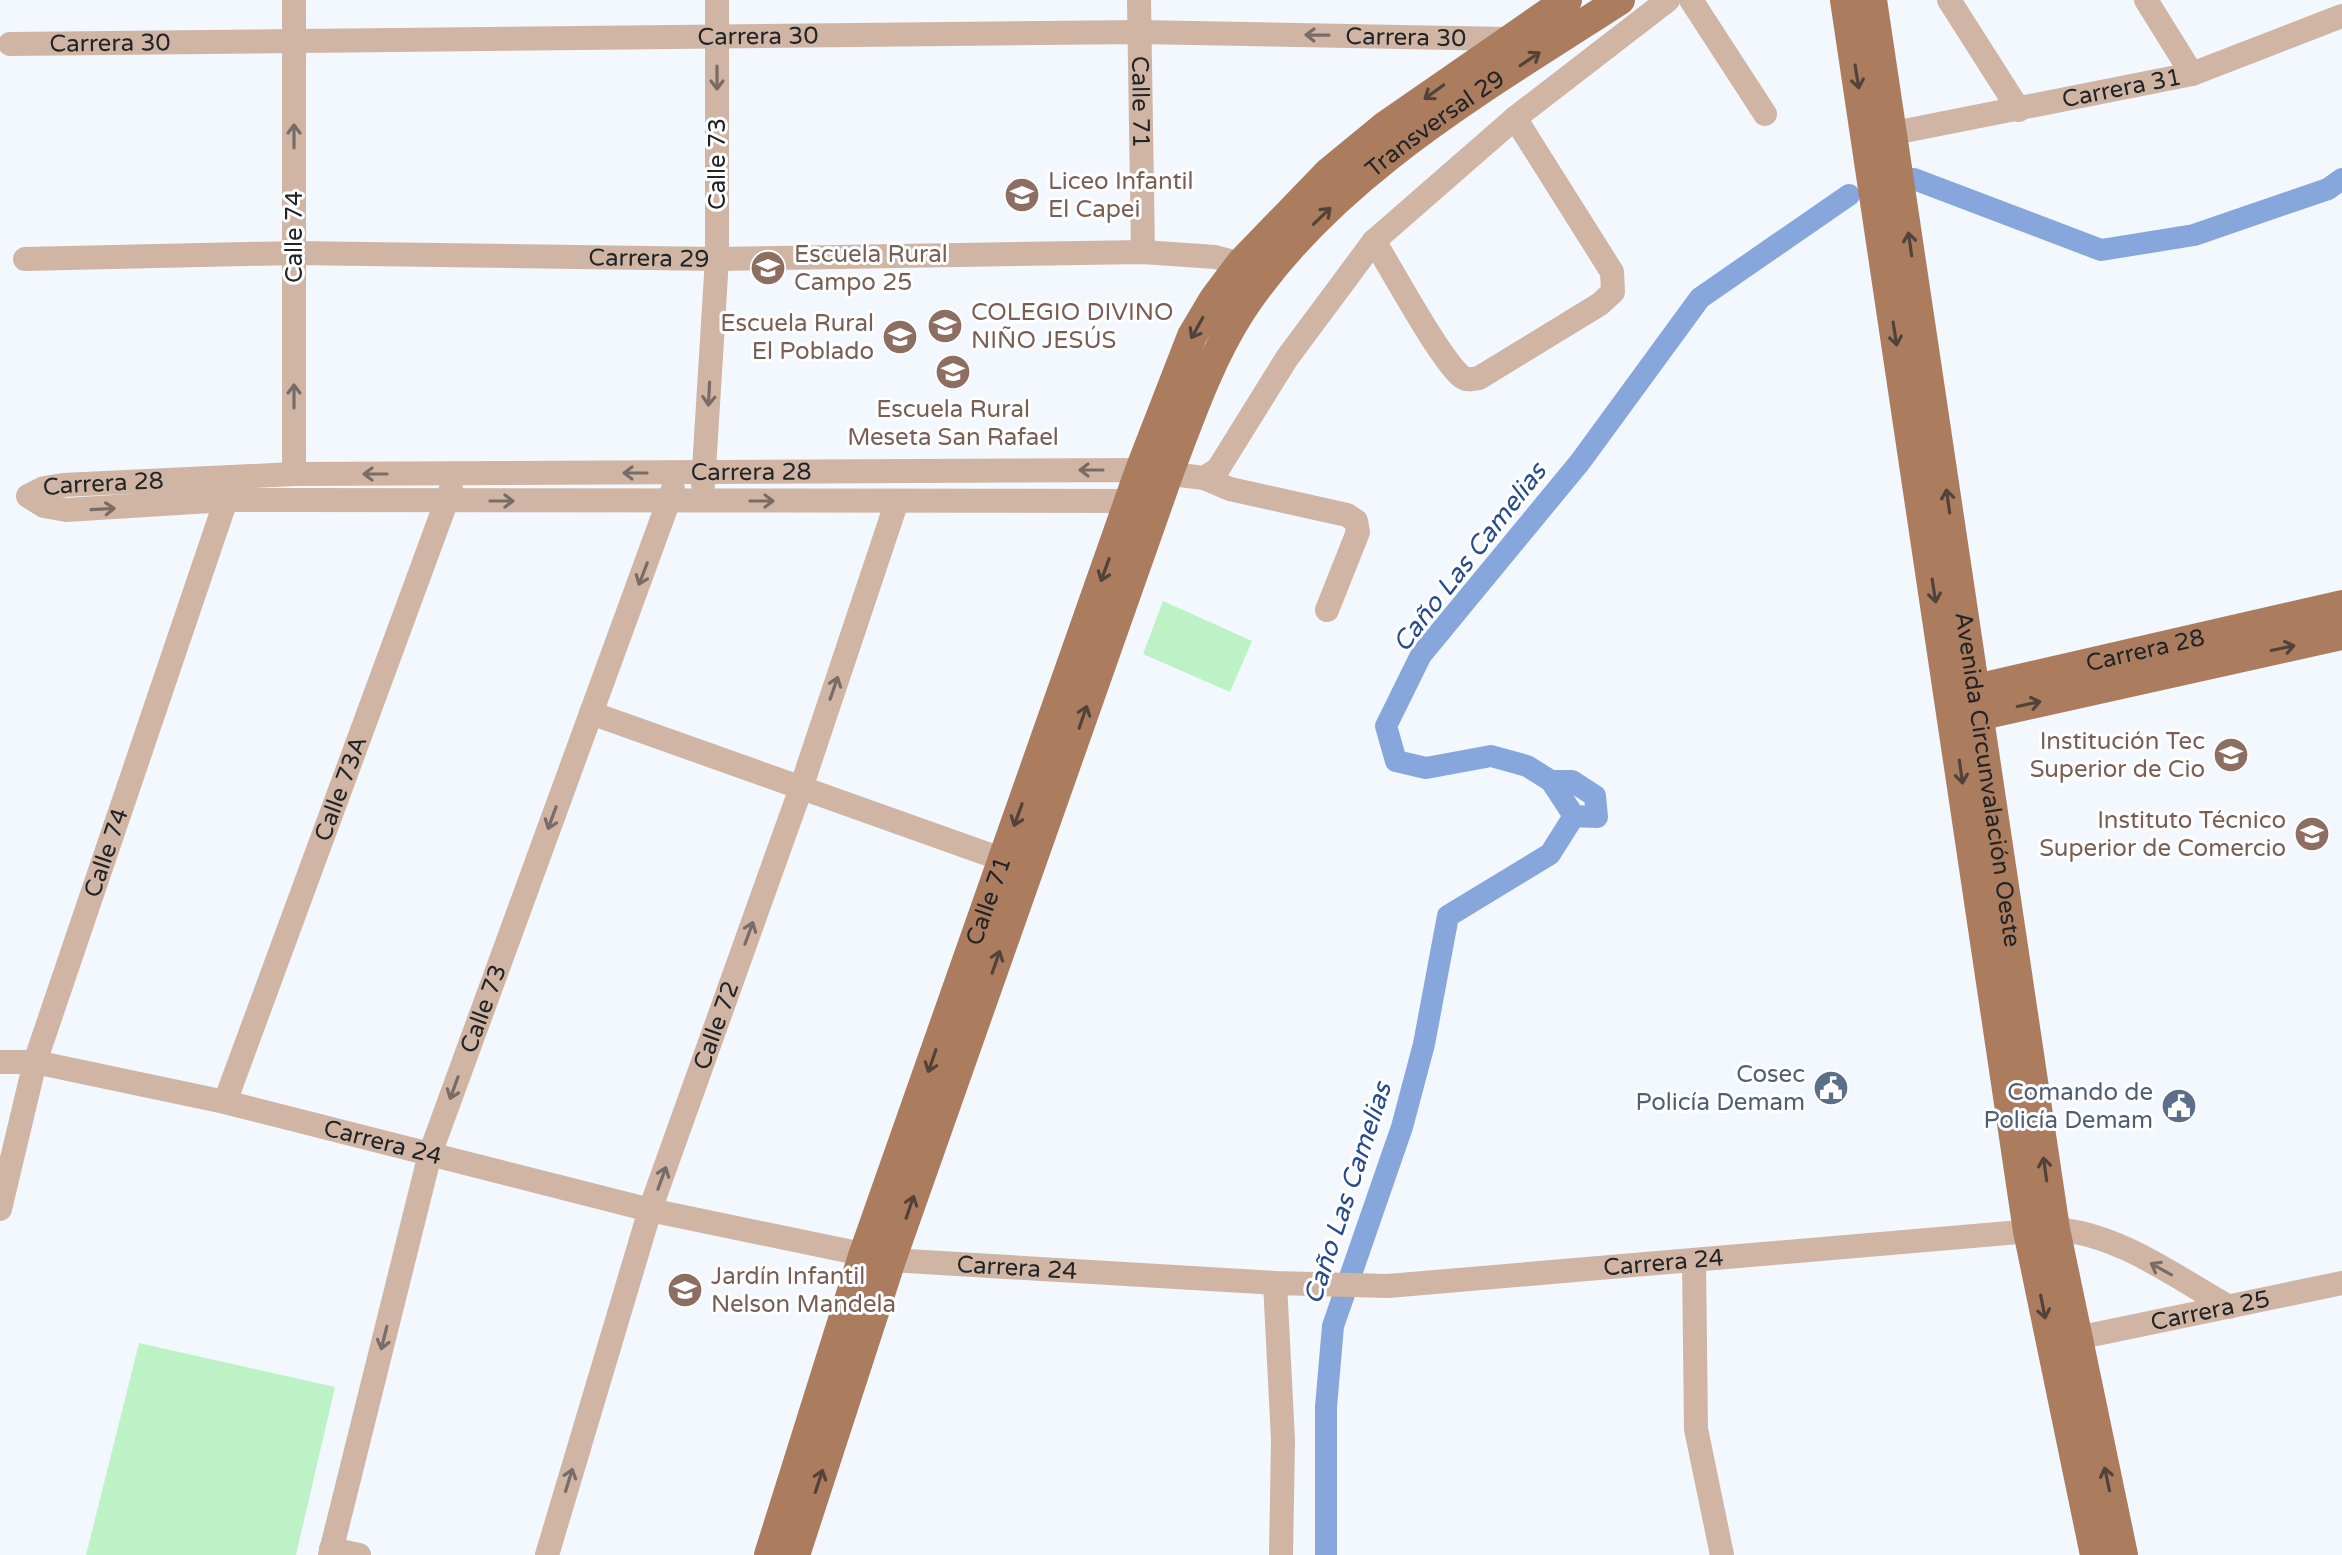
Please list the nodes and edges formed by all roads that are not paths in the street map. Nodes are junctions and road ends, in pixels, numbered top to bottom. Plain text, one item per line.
1 (294, 0) edge
2 (717, 0) edge
3 (1139, 0) edge
4 (1567, 0) edge
5 (1620, 0) edge
6 (1668, 0) edge
7 (1691, 0) edge
8 (1845, 0) edge
9 (1872, 0) edge
10 (1949, 0) edge
11 (2146, 0) edge
12 (2342, 16) edge
13 (1139, 32) junction
14 (717, 36) junction
15 (1507, 39) junction
16 (294, 40) junction
17 (10, 44) dead end
18 (2192, 74) junction
19 (2019, 110) junction
20 (1765, 114) dead end
21 (1515, 118) junction
22 (1894, 133) junction
23 (1374, 241) junction
24 (1143, 252) junction
25 (294, 253) junction
26 (25, 259) dead end
27 (717, 259) junction
28 (1255, 268) junction
29 (1154, 471) junction
30 (705, 472) junction
31 (677, 473) junction
32 (294, 474) junction
33 (455, 474) junction
34 (1204, 478) junction
35 (226, 500) junction
36 (447, 501) junction
37 (671, 501) junction
38 (701, 501) junction
39 (897, 501) junction
40 (1144, 501) junction
41 (2342, 605) edge
42 (1327, 610) dead end
43 (2342, 635) edge
44 (1964, 705) junction
45 (591, 713) junction
46 (801, 788) junction
47 (1016, 865) junction
48 (0, 1062) edge
49 (35, 1062) junction
50 (225, 1102) junction
51 (430, 1154) junction
52 (0, 1209) edge
53 (650, 1210) junction
54 (2041, 1230) junction
55 (877, 1258) junction
56 (1694, 1261) junction
57 (1275, 1283) junction
58 (2342, 1283) edge
59 (2229, 1307) junction
60 (2077, 1338) junction
61 (331, 1552) edge
62 (359, 1555) edge
63 (547, 1555) edge
64 (769, 1555) edge
65 (795, 1555) edge
66 (1281, 1555) edge
67 (1722, 1555) edge
68 (2095, 1555) edge
69 (2123, 1555) edge

1 - 16 street, Calle 74
2 - 14 street, Calle 73
3 - 13 street, Calle 71
4 - 15 main road, Transversal 29
28 -> 5 main road, Transversal 29
6 - 21 street
7 - 20 street
8 -> 44 main road, Avenida Circunvalación Oeste
9 - 22 main road, Avenida Circunvalación Oeste
10 - 19 street
11 - 18 street
12 - 18 street, Carrera 31
13 - 14 street, Carrera 30
15 -> 13 street, Carrera 30
13 - 24 street, Calle 71
14 - 16 street, Carrera 30
14 -> 27 street, Calle 73
15 -> 28 main road, Transversal 29
16 - 17 street, Carrera 30
25 -> 16 street, Calle 74
18 - 19 street, Carrera 31
19 - 22 street, Carrera 31
21 - 23 street
21 - 23 street
44 -> 22 main road, Avenida Circunvalación Oeste
23 - 34 street
24 - 27 street, Carrera 29
24 - 28 street, Carrera 29
25 - 26 street, Carrera 29
25 - 27 street, Carrera 29
32 -> 25 street, Calle 74
27 -> 30 street, Calle 73
28 - 29 main road, Calle 71
29 -> 30 street, Carrera 28
29 - 34 street, Carrera 28
29 - 40 main road, Calle 71
30 - 31 street, Carrera 28
30 - 38 street, Calle 73
31 -> 33 street, Carrera 28
31 - 37 street, Calle 73
33 -> 32 street, Carrera 28
32 -> 35 street, Carrera 28
33 - 36 street, Calle 73A
34 - 42 street, Carrera 28
35 - 36 street, Carrera 28
35 - 49 street, Calle 74
36 -> 37 street, Carrera 28
36 - 50 street, Calle 73A
37 - 38 street, Carrera 28
37 -> 45 street, Calle 73
38 -> 39 street, Carrera 28
39 - 40 street, Carrera 28
46 -> 39 street, Calle 72
40 - 47 main road, Calle 71
41 - 44 main road, Carrera 28
44 -> 43 main road, Carrera 28
44 - 54 main road, Avenida Circunvalación Oeste
45 - 46 street
45 -> 51 street, Calle 73
46 - 47 street
53 -> 46 street, Calle 72
47 - 55 main road, Calle 71
48 - 49 street, Carrera 24
49 - 50 street, Carrera 24
49 - 52 street, Calle 74
50 - 51 street, Carrera 24
51 - 53 street, Carrera 24
51 -> 61 street, Calle 73
53 - 55 street, Carrera 24
63 -> 53 street, Calle 72
54 - 56 street, Carrera 24
59 -> 54 street, Carrera 24
54 - 60 main road, Avenida Circunvalación Oeste
54 -> 68 main road, Avenida Circunvalación Oeste
55 - 57 street, Carrera 24
55 - 64 main road, Calle 71
65 -> 55 main road, Calle 71
56 - 57 street, Carrera 24
56 - 67 street
57 - 66 street
58 - 59 street, Carrera 25
59 - 60 street, Carrera 25
69 -> 60 main road, Avenida Circunvalación Oeste
61 - 62 street

